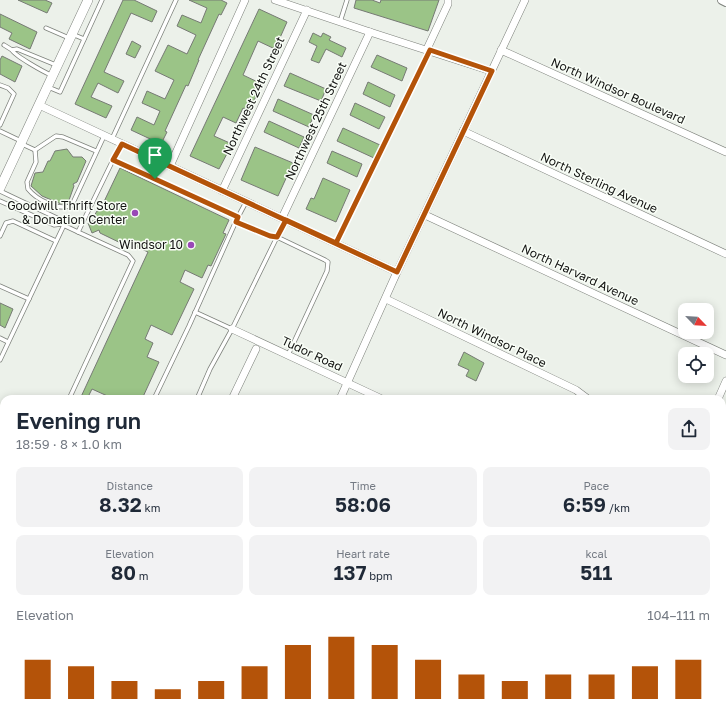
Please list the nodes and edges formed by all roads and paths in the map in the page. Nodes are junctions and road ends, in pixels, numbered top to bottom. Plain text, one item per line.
1 (88, 0) edge
2 (102, 0) edge
3 (176, 0) edge
4 (245, 0) edge
5 (276, 0) edge
6 (347, 0) edge
7 (448, 0) edge
8 (525, 0) edge
9 (722, 0) edge
10 (726, 2) edge
11 (307, 10) junction
12 (340, 22) junction
13 (46, 28) dead end
14 (370, 32) junction
15 (71, 36) junction
16 (84, 39) junction
17 (4, 45) dead end
18 (12, 50) junction
19 (428, 50) junction
20 (501, 50) junction
21 (33, 56) junction
22 (30, 63) junction
23 (57, 66) junction
24 (492, 71) junction
25 (52, 76) junction
26 (0, 85) edge
27 (47, 87) junction
28 (39, 105) junction
29 (0, 125) edge
30 (0, 131) edge
31 (464, 131) junction
32 (104, 136) junction
33 (111, 139) junction
34 (21, 142) junction
35 (122, 144) junction
36 (35, 150) junction
37 (96, 151) junction
38 (726, 152) edge
39 (113, 160) junction
40 (170, 166) junction
41 (0, 190) edge
42 (222, 190) junction
43 (0, 201) edge
44 (246, 202) junction
45 (425, 214) junction
46 (237, 219) junction
47 (284, 219) junction
48 (62, 224) junction
49 (78, 232) junction
50 (0, 236) edge
51 (277, 237) junction
52 (56, 241) junction
53 (336, 243) junction
54 (726, 254) edge
55 (397, 272) junction
56 (0, 286) edge
57 (29, 299) junction
58 (386, 299) junction
59 (195, 312) junction
60 (232, 329) junction
61 (0, 338) edge
62 (8, 342) junction
63 (256, 349) dead end
64 (1, 355) edge
65 (726, 355) edge
66 (291, 356) junction
67 (0, 360) edge
68 (726, 381) edge
69 (347, 383) junction
70 (71, 395) edge
71 (156, 395) edge
72 (200, 395) edge
73 (234, 395) edge
74 (342, 395) edge
75 (373, 395) edge
76 (583, 395) edge
77 (720, 395) edge

1 - 15 main road
2 - 16 lane
3 - 33 lane
4 - 40 street
5 - 11 street
6 - 12 lane
7 - 19 street
8 - 20 street
9 - 10 street
11 - 12 street
11 - 42 street, Northwest 24th Street
12 - 14 street
13 - 15 lane
14 - 19 street
14 - 47 street, Northwest 25th Street
15 - 16 lane
15 - 23 main road
16 - 27 lane
17 - 18 lane
18 - 21 lane
18 - 22 lane
19 - 24 street
19 - 53 lane
20 - 24 street
20 - 38 street, North Windsor Boulevard
21 - 22 lane
21 - 23 lane
22 - 25 lane
23 - 25 main road
24 - 31 street
25 - 27 main road
26 - 29 lane
27 - 28 main road
28 - 32 street
28 - 34 main road
30 - 34 lane
31 - 45 street
31 - 54 street, North Sterling Avenue
32 - 33 street
32 - 37 lane
33 - 35 street
34 - 36 lane
34 - 41 main road
35 - 39 lane
35 - 40 street
36 - 37 lane
36 - 37 lane
39 - 46 lane
39 - 49 lane
40 - 42 street
41 - 48 lane
42 - 44 street
43 - 48 lane
44 - 46 lane
44 - 47 street
45 - 55 street
45 - 65 street, North Harvard Avenue
46 - 51 lane
46 - 59 lane
47 - 51 lane
47 - 53 street
48 - 49 lane
48 - 52 lane
49 - 70 lane
50 - 52 lane
51 - 60 lane
51 - 66 lane
52 - 57 lane
53 - 55 street
55 - 58 street
56 - 57 lane
57 - 62 lane
58 - 69 street
58 - 76 street, North Windsor Place
59 - 60 lane
59 - 71 lane
60 - 66 street, Tudor Road
60 - 72 lane
61 - 62 lane
62 - 64 lane
63 - 73 street
64 - 67 lane
66 - 69 street, Tudor Road
68 - 77 street
69 - 74 street
69 - 75 street, Tudor Road

